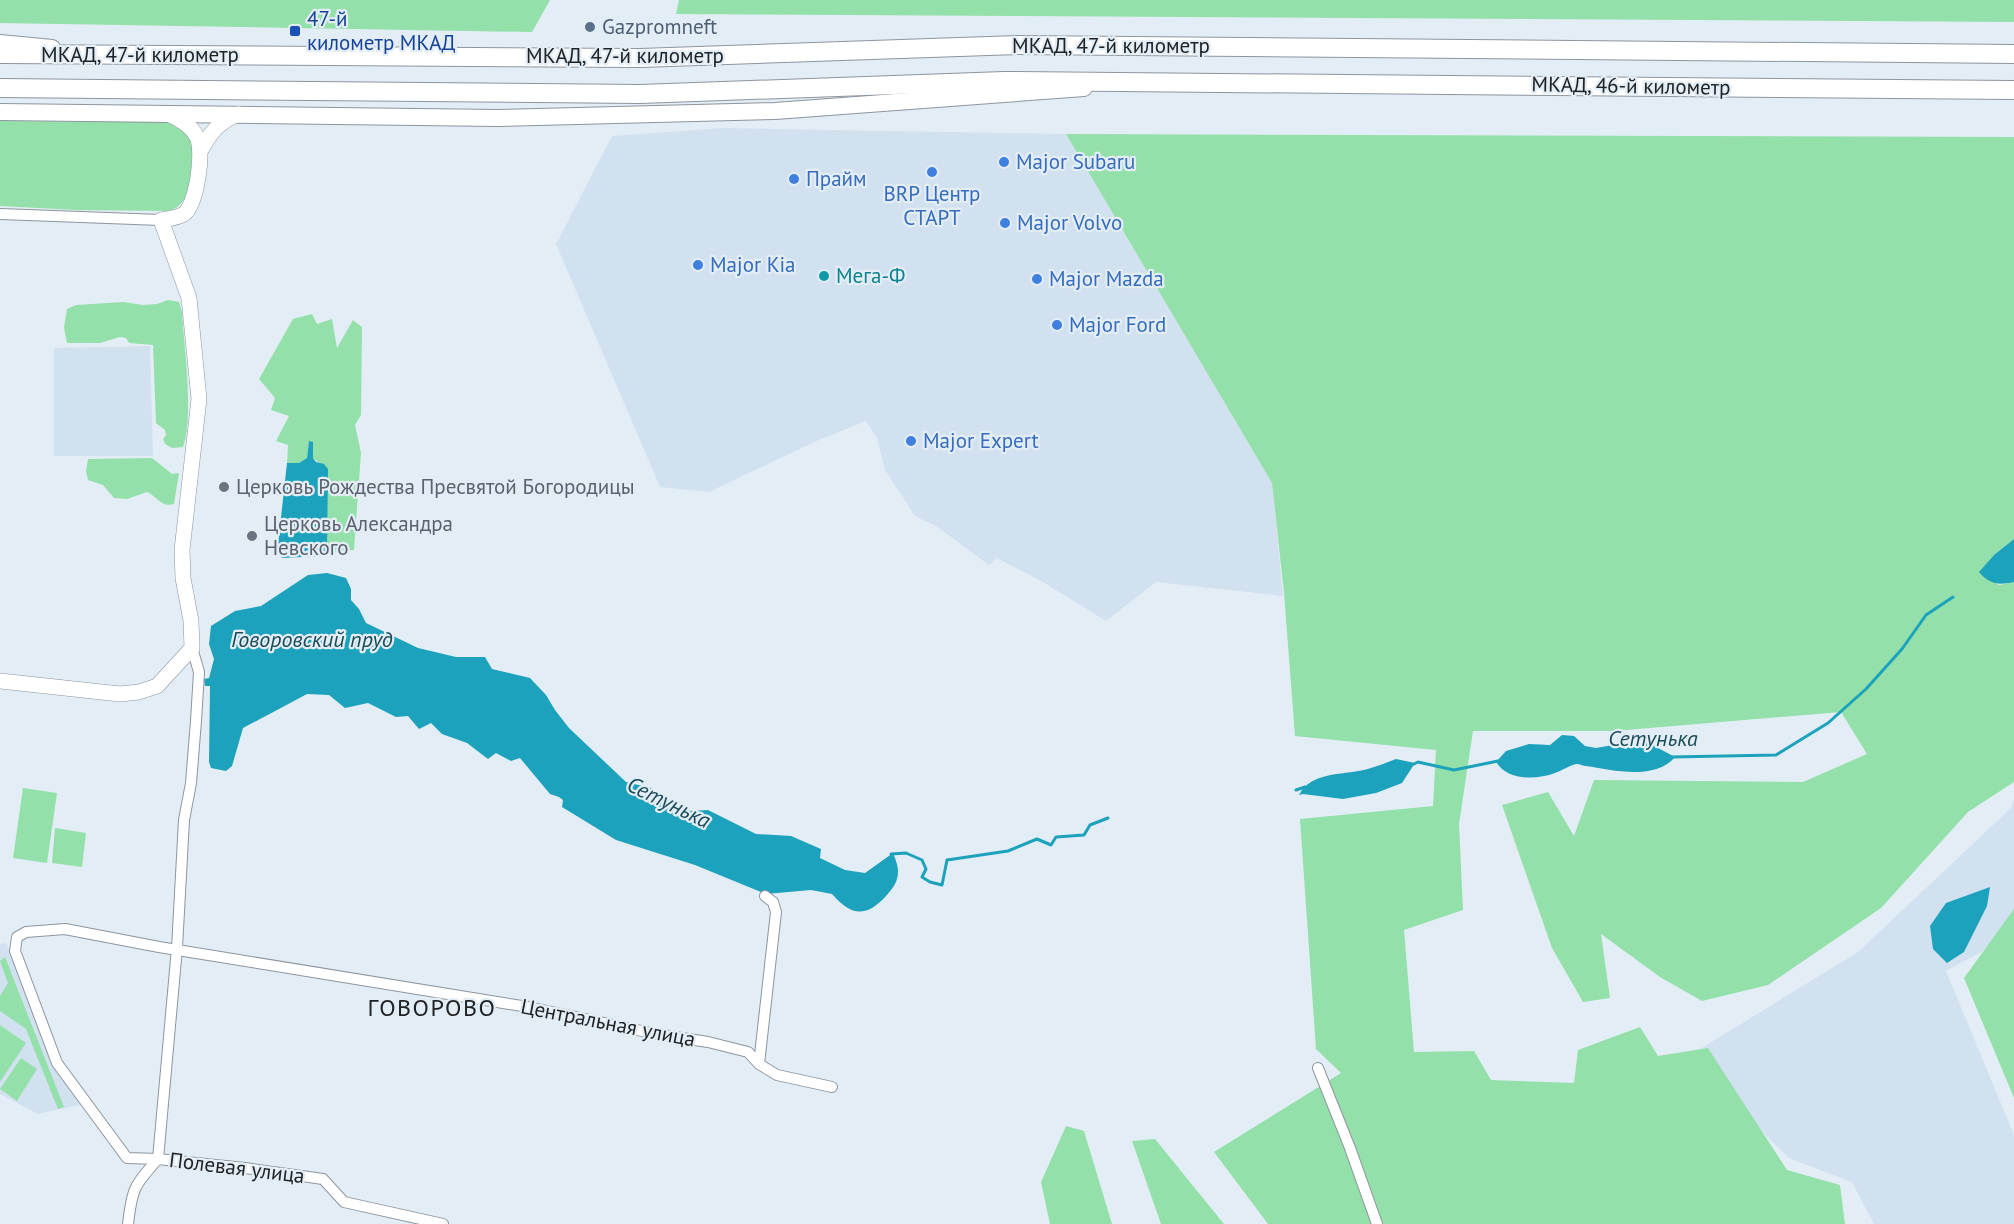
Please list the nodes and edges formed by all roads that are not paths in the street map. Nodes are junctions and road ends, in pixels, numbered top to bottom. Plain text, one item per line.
1 (0, 42) edge
2 (1251, 47) joint
3 (0, 54) edge
4 (116, 54) junction
5 (2014, 54) edge
6 (1151, 82) junction
7 (1248, 83) joint
8 (0, 88) edge
9 (2014, 90) edge
10 (0, 112) edge
11 (165, 114) junction
12 (239, 114) junction
13 (200, 152) junction
14 (0, 214) edge
15 (161, 220) junction
16 (192, 648) junction
17 (0, 681) edge
18 (765, 896) dead end
19 (177, 948) junction
20 (759, 1064) junction
21 (1318, 1068) dead end
22 (832, 1087) dead end
23 (127, 1158) joint
24 (158, 1159) junction
25 (128, 1224) edge
26 (442, 1224) edge
27 (1377, 1224) edge

1 - 4 main road
2 - 4 highway, МКАД, 47-й километр
2 - 5 highway, МКАД, 46-й километр
3 - 4 highway, МКАД, 47-й километр
6 - 7 highway, МКАД, 47-й километр
6 - 8 highway, МКАД, 47-й километр
6 - 12 main road
7 - 9 highway, МКАД, 46-й километр
10 - 11 main road
11 - 12 main road
11 - 13 street
12 - 13 street
13 - 15 street
14 - 15 street
15 - 16 street
16 - 17 street
16 - 19 street
18 - 20 street
19 - 20 street, Центральная улица
19 - 23 street, Центральная улица
19 - 24 street
20 - 22 street, Центральная улица
21 - 27 street
23 - 24 street, Полевая улица
24 - 25 street
24 - 26 street, Полевая улица

